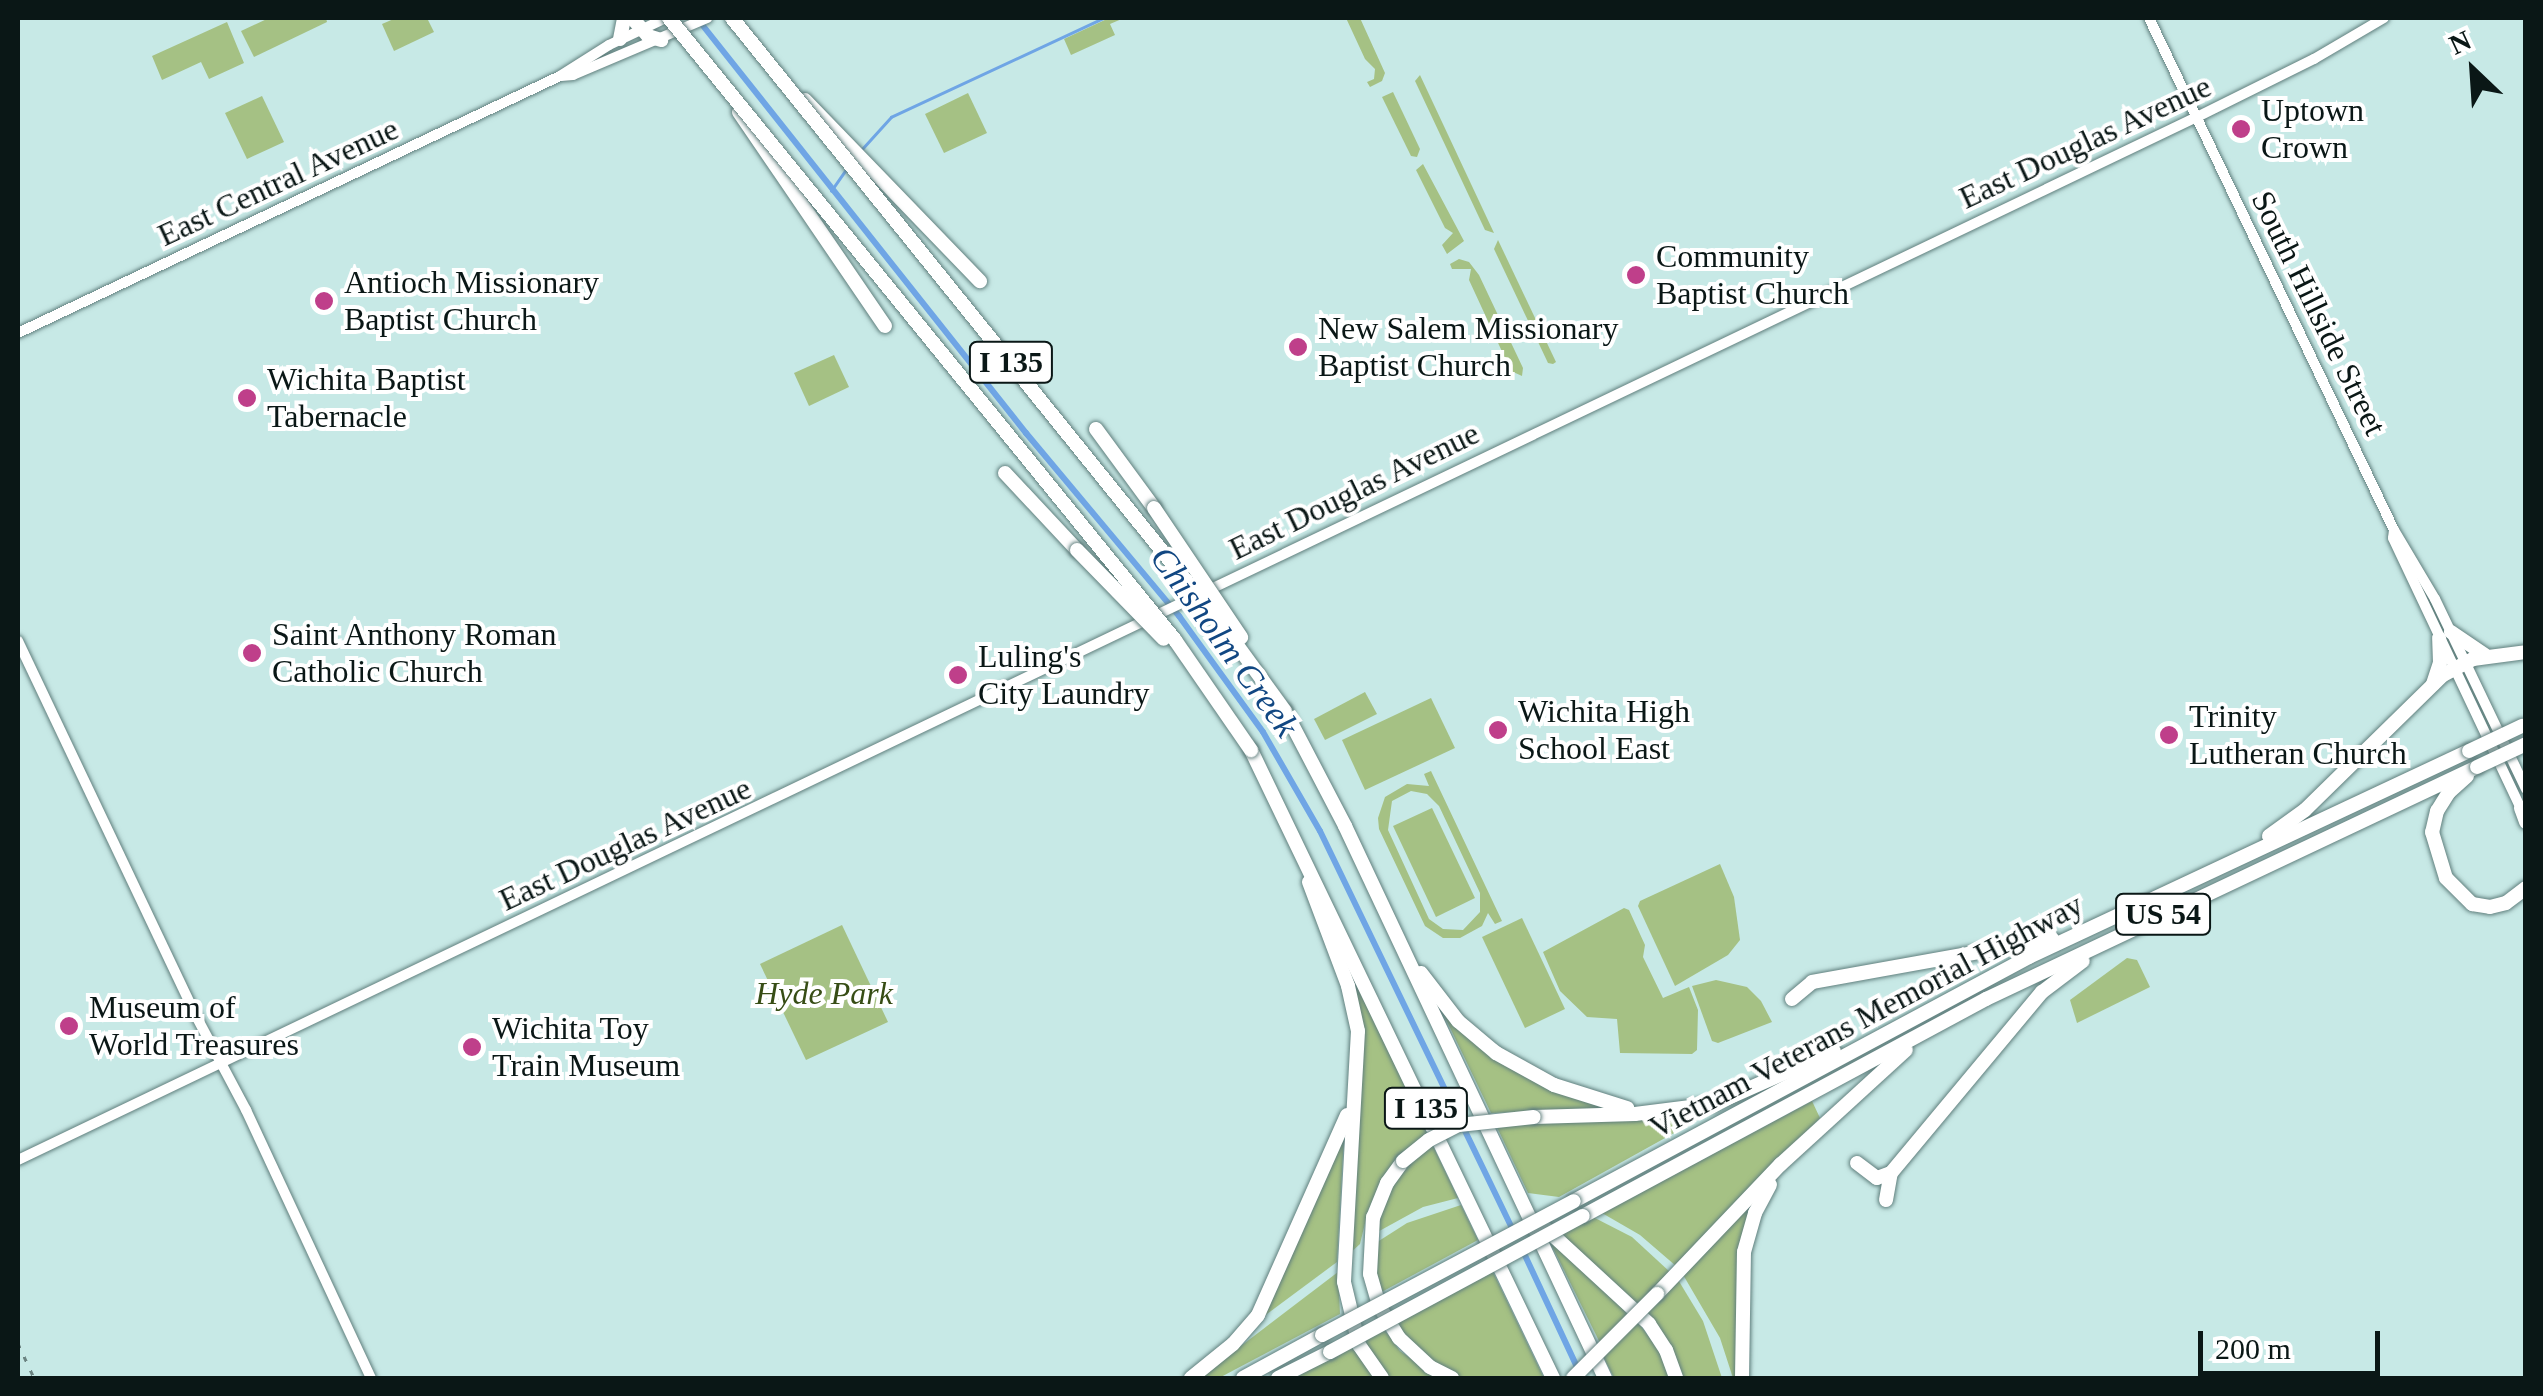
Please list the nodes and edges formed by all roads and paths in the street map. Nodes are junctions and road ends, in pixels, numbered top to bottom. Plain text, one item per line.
1 (624, 18) edge
2 (668, 18) edge
3 (707, 18) edge
4 (732, 18) edge
5 (2149, 18) edge
6 (2384, 18) edge
7 (636, 24) edge
8 (620, 39) junction
9 (661, 40) junction
10 (766, 60) junction
11 (708, 64) junction
12 (560, 76) junction
13 (2197, 117) junction
14 (980, 281) dead end
15 (885, 326) dead end
16 (18, 333) edge
17 (1096, 429) dead end
18 (1005, 472) dead end
19 (2445, 635) junction
20 (18, 641) edge
21 (2526, 652) edge
22 (2490, 656) junction
23 (2460, 667) junction
24 (2432, 684) junction
25 (1285, 711) junction
26 (1230, 713) junction
27 (2524, 725) edge
28 (2526, 744) edge
29 (2477, 767) junction
30 (2526, 788) edge
31 (2524, 816) edge
32 (1297, 837) junction
33 (2220, 866) junction
34 (2526, 892) edge
35 (1380, 904) junction
36 (2105, 921) junction
37 (2134, 928) junction
38 (1792, 998) dead end
39 (1986, 999) junction
40 (220, 1063) junction
41 (1357, 1070) junction
42 (1798, 1074) junction
43 (1658, 1112) junction
44 (1492, 1138) junction
45 (1798, 1149) junction
46 (18, 1160) edge
47 (1858, 1163) dead end
48 (1891, 1174) junction
49 (1886, 1200) dead end
50 (1195, 1376) edge
51 (371, 1378) edge
52 (1243, 1378) edge
53 (1278, 1378) edge
54 (1382, 1378) edge
55 (1452, 1378) edge
56 (1554, 1378) edge
57 (1573, 1378) edge
58 (1605, 1378) edge
59 (1676, 1378) edge
60 (1742, 1378) edge

1 - 8 highway
2 - 7 main road, East Central Avenue
2 - 11 highway, I 135, bridge
3 - 9 main road, East Central Avenue
4 - 10 highway, I 135, bridge
5 - 13 main road, South Hillside Street
6 - 13 main road, East Douglas Avenue
7 - 8 main road, East Central Avenue
7 - 9 highway
8 - 12 main road, East Central Avenue
9 - 12 main road, East Central Avenue
10 - 14 highway, bridge
10 - 25 highway, I 135, bridge
11 - 15 highway, bridge
11 - 26 highway, I 135, bridge
12 - 16 main road, East Central Avenue
13 - 19 main road, South Hillside Street
13 - 40 main road, East Douglas Avenue
17 - 25 highway, bridge
18 - 26 highway, bridge
19 - 22 highway
19 - 23 main road, South Hillside Street
19 - 24 highway
20 - 40 main road
21 - 22 highway
22 - 23 highway
23 - 24 highway
23 - 30 main road, South Hillside Street
23 - 31 main road, South Hillside Street
24 - 33 highway
25 - 35 highway, I 135
26 - 32 highway, I 135, bridge
27 - 33 highway, Vietnam Veterans Memorial Highway / US 54, bridge
28 - 29 highway, Vietnam Veterans Memorial Highway / US 54, bridge
29 - 34 highway
29 - 37 highway, Vietnam Veterans Memorial Highway / US 54
32 - 41 highway
32 - 56 highway, I 135
33 - 36 highway, Vietnam Veterans Memorial Highway / US 54
35 - 43 highway
35 - 44 highway
36 - 38 highway
36 - 42 highway, Vietnam Veterans Memorial Highway / US 54
37 - 39 highway, Vietnam Veterans Memorial Highway / US 54
37 - 48 highway
39 - 45 highway
39 - 53 highway, Vietnam Veterans Memorial Highway / US 54, bridge
40 - 46 main road, East Douglas Avenue
40 - 51 main road
41 - 50 highway
41 - 54 highway
42 - 43 highway
42 - 52 highway, Vietnam Veterans Memorial Highway, bridge
43 - 55 highway, bridge
44 - 58 highway
44 - 59 highway
45 - 57 highway, bridge
45 - 60 highway
47 - 48 highway
48 - 49 highway

